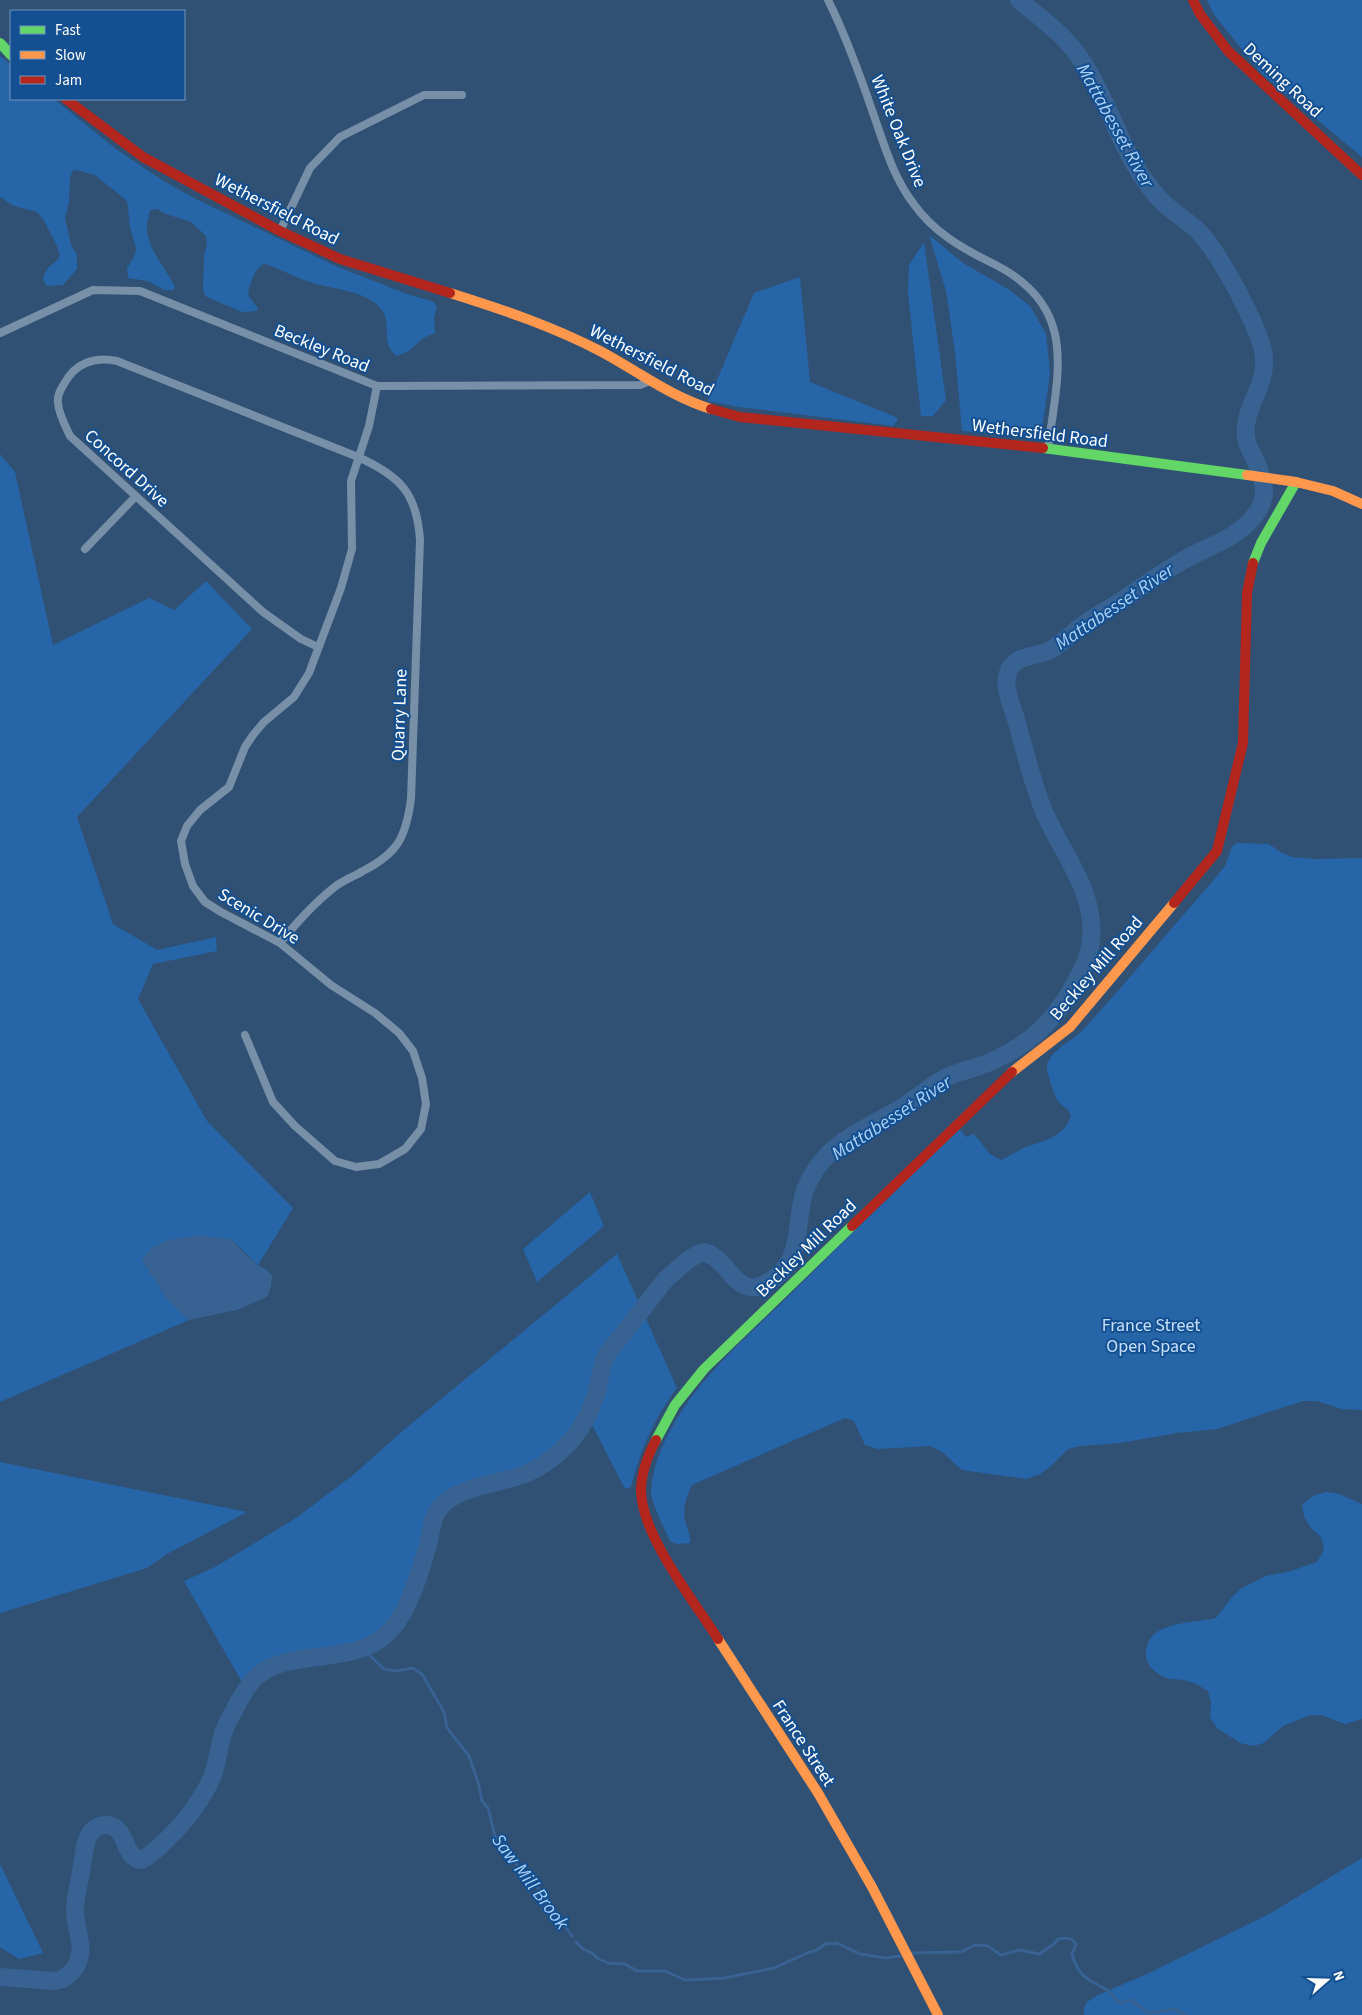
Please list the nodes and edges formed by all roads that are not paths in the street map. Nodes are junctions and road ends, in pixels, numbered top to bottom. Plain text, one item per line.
1 (828, 0) edge
2 (1193, 0) edge
3 (0, 43) edge
4 (10, 54) edge
5 (462, 95) dead end
6 (67, 100) edge
7 (1362, 175) edge
8 (280, 231) junction
9 (0, 333) edge
10 (650, 381) junction
11 (377, 386) junction
12 (1048, 449) junction
13 (358, 457) junction
14 (1296, 482) junction
15 (136, 497) junction
16 (1362, 504) edge
17 (85, 549) dead end
18 (318, 647) junction
19 (280, 943) junction
20 (245, 1035) dead end
21 (641, 1491) joint
22 (938, 2015) edge

1 - 12 street, White Oak Drive
2 - 7 street, Deming Road
3 - 4 street
5 - 8 street
6 - 8 street, Wethersfield Road
8 - 10 street, Wethersfield Road
9 - 11 street, Beckley Road
10 - 11 street, Beckley Road
10 - 12 street, Wethersfield Road
11 - 13 street, Scenic Drive
12 - 14 street, Wethersfield Road
13 - 15 street, Concord Drive
13 - 18 street, Scenic Drive
13 - 19 street, Quarry Lane
14 - 16 street, Wethersfield Road
14 - 21 street, Beckley Mill Road
15 - 17 street
15 - 18 street, Concord Drive
18 - 19 street, Scenic Drive
19 - 20 street, Scenic Drive
21 - 22 street, France Street

